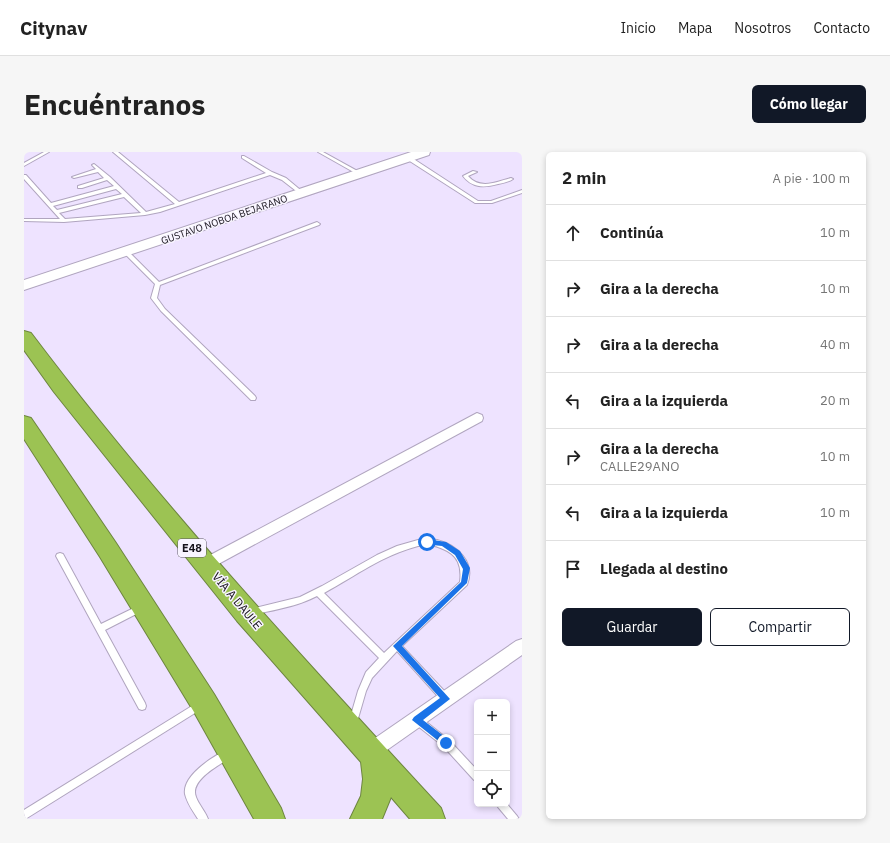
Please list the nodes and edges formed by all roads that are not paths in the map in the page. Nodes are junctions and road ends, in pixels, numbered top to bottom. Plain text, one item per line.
1 (37, 152) edge
2 (115, 152) edge
3 (320, 152) edge
4 (424, 152) edge
5 (45, 153) edge
6 (244, 157) dead end
7 (407, 157) junction
8 (24, 165) edge
9 (94, 165) dead end
10 (99, 170) junction
11 (475, 172) dead end
12 (270, 173) junction
13 (359, 173) junction
14 (24, 176) edge
15 (74, 177) dead end
16 (108, 178) junction
17 (511, 179) dead end
18 (470, 181) junction
19 (464, 183) dead end
20 (459, 185) dead end
21 (80, 187) dead end
22 (117, 187) junction
23 (453, 187) junction
24 (522, 191) edge
25 (302, 192) junction
26 (125, 195) junction
27 (178, 204) junction
28 (51, 205) junction
29 (57, 212) junction
30 (145, 214) junction
31 (24, 220) edge
32 (64, 222) junction
33 (316, 224) dead end
34 (126, 252) junction
35 (158, 284) junction
36 (24, 286) edge
37 (24, 337) edge
38 (253, 398) dead end
39 (477, 418) dead end
40 (24, 423) edge
41 (60, 556) dead end
42 (206, 564) junction
43 (318, 592) junction
44 (144, 607) junction
45 (246, 613) junction
46 (101, 628) junction
47 (397, 646) junction
48 (522, 646) edge
49 (384, 658) junction
50 (446, 699) junction
51 (204, 703) junction
52 (142, 706) dead end
53 (416, 720) junction
54 (350, 730) junction
55 (378, 746) junction
56 (231, 752) junction
57 (474, 774) edge
58 (504, 807) edge
59 (24, 815) edge
60 (203, 819) edge
61 (270, 819) edge
62 (365, 819) edge
63 (430, 819) edge
64 (514, 819) edge

1 - 5 lane
2 - 27 lane
3 - 13 lane
4 - 7 street, GUSTAVO NOBOA BEJARANO
5 - 8 lane
6 - 12 lane
7 - 13 street, GUSTAVO NOBOA BEJARANO
7 - 23 lane
9 - 10 lane
10 - 15 lane
10 - 16 lane
11 - 18 lane
12 - 25 lane
12 - 27 lane
13 - 25 street, GUSTAVO NOBOA BEJARANO
14 - 28 lane
16 - 21 lane
16 - 22 lane
17 - 18 lane
18 - 19 lane
20 - 23 lane
22 - 26 lane
22 - 28 lane
23 - 24 lane
25 - 34 street, GUSTAVO NOBOA BEJARANO
26 - 29 lane
26 - 30 lane
27 - 30 lane
28 - 29 lane
29 - 32 lane
30 - 32 lane
31 - 32 lane
33 - 35 lane
34 - 35 lane
34 - 36 street, GUSTAVO NOBOA BEJARANO
35 - 38 lane
37 - 42 highway, VÍA A DAULE / E48
39 - 42 street
40 - 44 highway
41 - 46 lane
42 - 45 highway, VÍA A DAULE / E48
43 - 45 lane
43 - 47 lane
43 - 49 lane
44 - 46 lane
44 - 51 highway
45 - 54 highway, VÍA A DAULE / E48
46 - 52 lane
47 - 49 lane
47 - 50 lane
48 - 50 street
49 - 54 lane
50 - 53 street
51 - 56 highway
51 - 59 lane
53 - 55 street
53 - 57 lane
54 - 55 highway, VÍA A DAULE / E48
55 - 62 highway
55 - 63 highway, VÍA A DAULE / E48
56 - 60 lane
56 - 61 highway
58 - 64 lane

